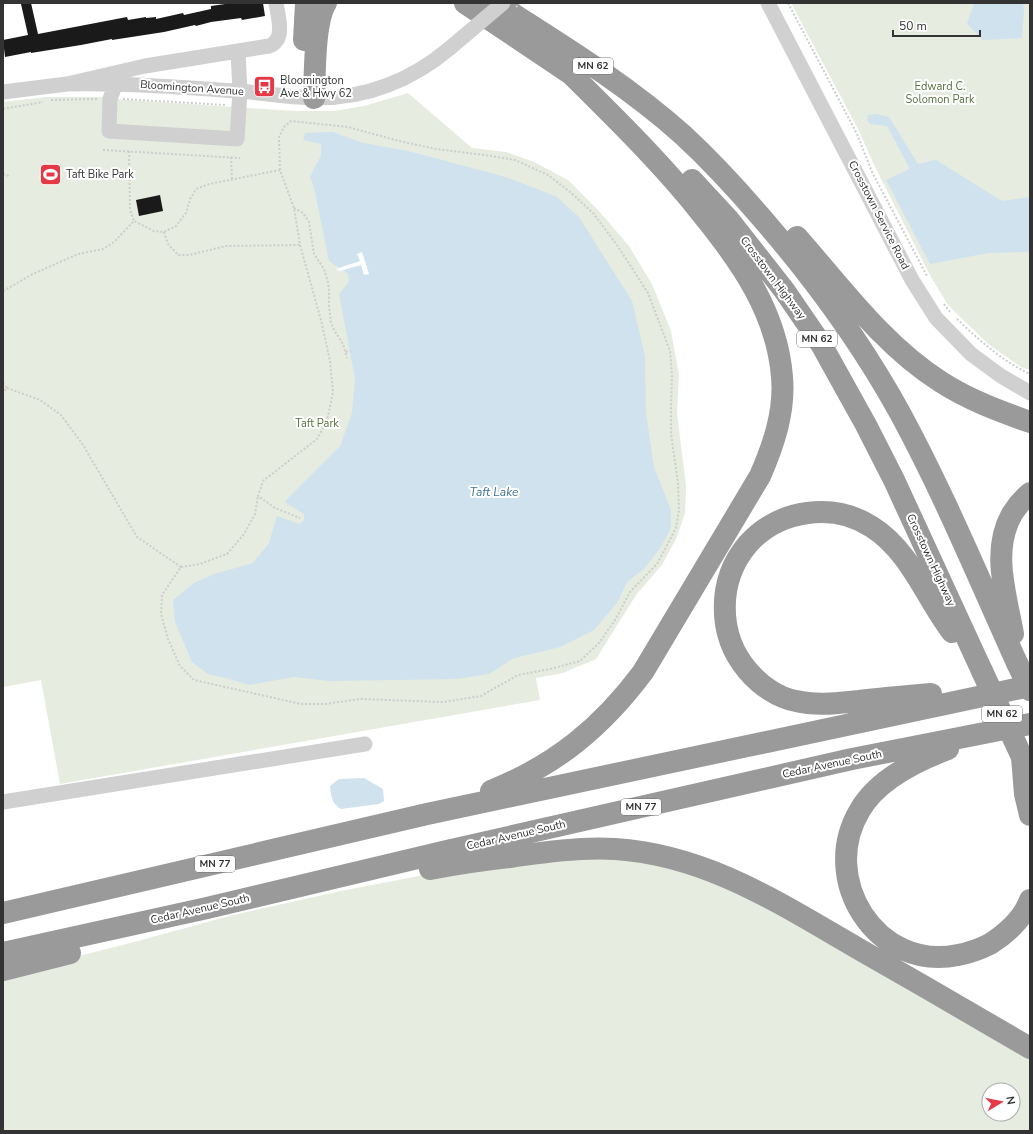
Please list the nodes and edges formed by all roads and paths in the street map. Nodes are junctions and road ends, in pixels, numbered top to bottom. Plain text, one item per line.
1 (276, 3) edge
2 (306, 3) edge
3 (326, 3) edge
4 (465, 3) edge
5 (496, 3) edge
6 (503, 3) edge
7 (768, 3) edge
8 (788, 3) edge
9 (238, 52) junction
10 (566, 69) junction
11 (116, 83) junction
12 (67, 84) junction
13 (240, 91) junction
14 (3, 92) edge
15 (307, 98) junction
16 (683, 136) junction
17 (103, 150) dead end
18 (129, 151) junction
19 (230, 157) junction
20 (240, 158) dead end
21 (280, 170) junction
22 (3, 174) edge
23 (9, 176) dead end
24 (232, 179) junction
25 (294, 208) junction
26 (134, 221) junction
27 (164, 232) junction
28 (300, 245) junction
29 (930, 282) dead end
30 (3, 291) edge
31 (942, 301) dead end
32 (951, 313) dead end
33 (956, 318) dead end
34 (351, 351) dead end
35 (346, 352) junction
36 (347, 358) dead end
37 (1030, 374) edge
38 (3, 383) edge
39 (7, 388) junction
40 (3, 392) edge
41 (1030, 394) edge
42 (1030, 422) edge
43 (1030, 493) edge
44 (258, 496) junction
45 (300, 518) dead end
46 (181, 567) junction
47 (1017, 663) junction
48 (982, 671) junction
49 (1030, 686) edge
50 (1030, 690) edge
51 (986, 695) junction
52 (1030, 724) edge
53 (999, 730) junction
54 (365, 744) dead end
55 (1026, 766) edge
56 (3, 802) edge
57 (427, 814) junction
58 (1030, 815) edge
59 (290, 889) junction
60 (1030, 900) edge
61 (207, 908) junction
62 (3, 914) edge
63 (3, 953) edge
64 (3, 970) edge
65 (1030, 1048) edge

1 - 9 street, Bloomington Avenue
2 - 15 highway
3 - 15 highway
4 - 10 highway, Crosstown Highway / MN 62
5 - 16 highway, MN 62
6 - 15 street, Bloomington Avenue, bridge
7 - 41 street, Crosstown Service Road
8 - 29 path
9 - 12 street, Bloomington Avenue
9 - 13 street
10 - 48 highway, Crosstown Highway / MN 62
10 - 57 highway
11 - 12 street, Bloomington Avenue
11 - 13 street, Bloomington Avenue
11 - 13 street
12 - 14 street, Bloomington Avenue
13 - 15 street, Bloomington Avenue
16 - 42 highway
16 - 47 highway, MN 62
17 - 18 path
18 - 19 path
18 - 26 path
19 - 20 path
19 - 24 path
21 - 24 path
21 - 25 path
21 - 46 path
22 - 23 path
24 - 27 path
25 - 28 path
25 - 35 path
26 - 27 path
26 - 30 path
27 - 28 path
28 - 44 path
31 - 32 path
33 - 37 path
34 - 35 path
35 - 36 path
38 - 39 path
39 - 40 path
39 - 46 path
43 - 47 highway
44 - 45 path
44 - 46 path
47 - 50 highway, MN 62, bridge
48 - 51 highway
48 - 55 highway, Crosstown Highway / MN 62, bridge
49 - 51 highway
51 - 57 highway, MN 77
52 - 53 highway, Cedar Avenue South
53 - 59 highway, Cedar Avenue South / MN 77
53 - 60 highway
54 - 56 street
55 - 58 highway, Crosstown Highway
57 - 62 highway, MN 77
59 - 61 highway, Cedar Avenue South / MN 77
59 - 65 highway
61 - 63 highway, Cedar Avenue South / MN 77
61 - 64 highway

